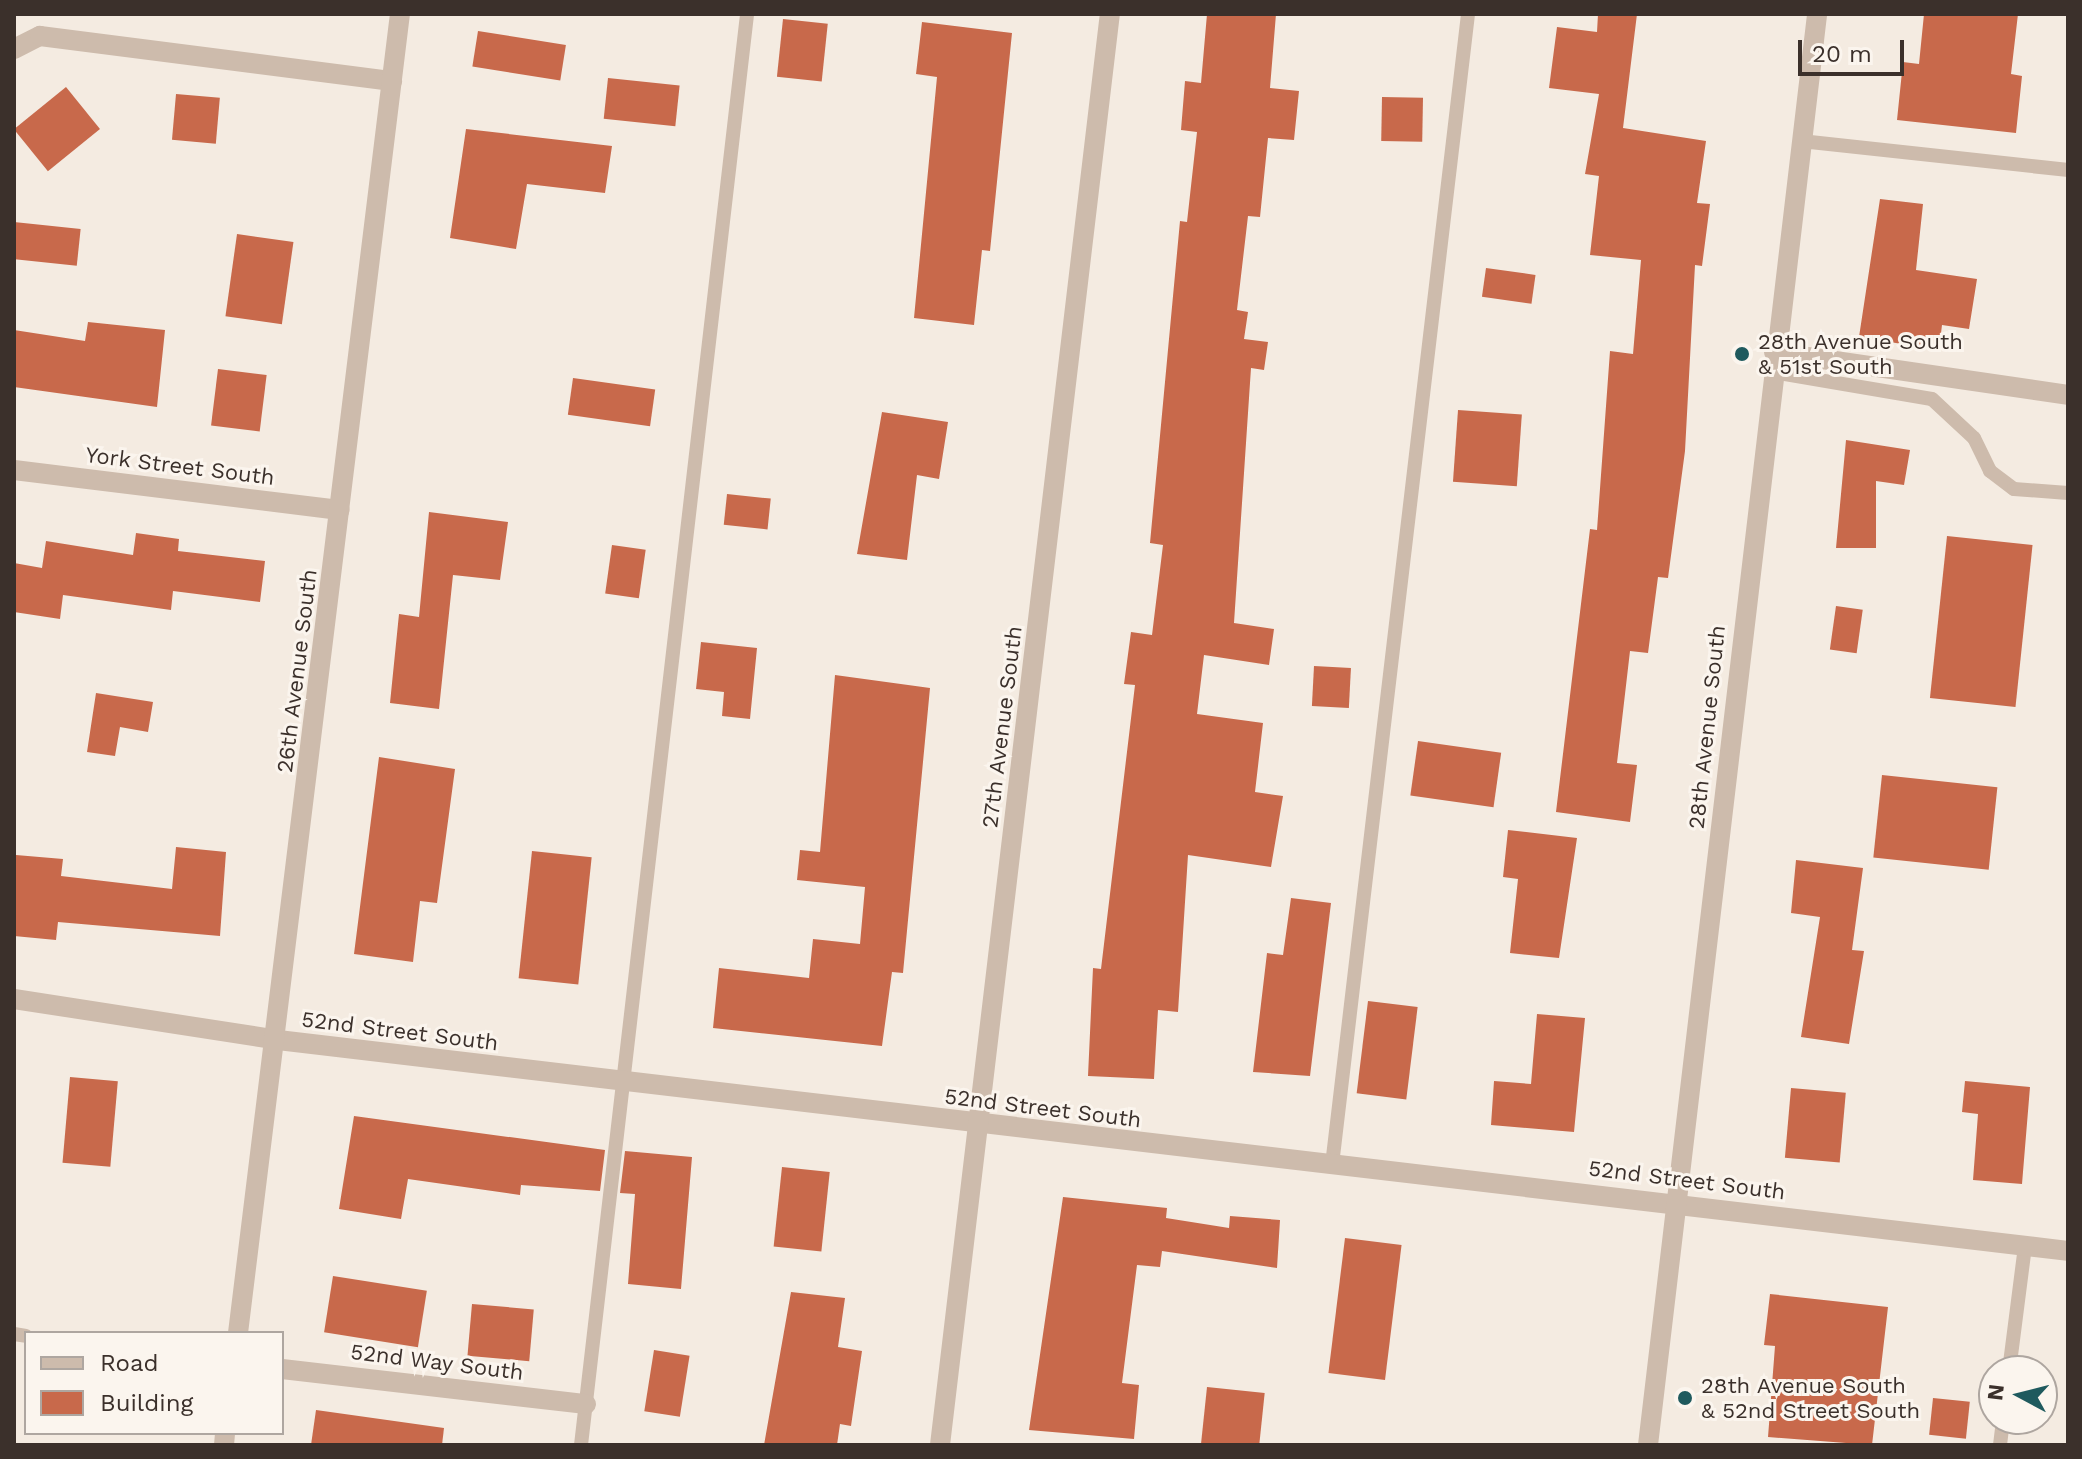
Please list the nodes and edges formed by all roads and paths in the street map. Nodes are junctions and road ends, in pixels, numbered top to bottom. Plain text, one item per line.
1 (400, 14) edge
2 (747, 14) edge
3 (1110, 14) edge
4 (1468, 14) edge
5 (1817, 14) edge
6 (14, 49) edge
7 (392, 81) junction
8 (1801, 141) junction
9 (2068, 170) edge
10 (1773, 362) junction
11 (2068, 395) edge
12 (14, 470) edge
13 (2068, 493) edge
14 (340, 510) junction
15 (14, 999) edge
16 (278, 1040) junction
17 (624, 1082) junction
18 (979, 1125) junction
19 (1332, 1165) junction
20 (1678, 1203) junction
21 (2025, 1246) junction
22 (2068, 1251) edge
23 (238, 1331) edge
24 (2011, 1355) edge
25 (284, 1369) edge
26 (586, 1404) junction
27 (581, 1445) edge
28 (940, 1445) edge
29 (1648, 1445) edge

1 - 7 street, 26th Avenue South
2 - 17 lane
3 - 18 street, 27th Avenue South
4 - 19 lane
5 - 8 street, 28th Avenue South
6 - 7 street
7 - 14 street, 26th Avenue South
8 - 9 lane
8 - 10 street, 28th Avenue South
10 - 11 street
10 - 13 lane
10 - 20 street, 28th Avenue South
12 - 14 street, York Street South
14 - 16 street, 26th Avenue South
15 - 16 street, 52nd Street South
16 - 17 street, 52nd Street South
16 - 23 street, 26th Avenue South
17 - 18 street, 52nd Street South
17 - 26 lane
18 - 19 street, 52nd Street South
18 - 28 street, 27th Avenue South
19 - 20 street, 52nd Street South
20 - 21 street, 52nd Street South
20 - 29 street, 28th Avenue South
21 - 22 street, 52nd Street South
21 - 24 lane
25 - 26 street, 52nd Way South
26 - 27 lane

